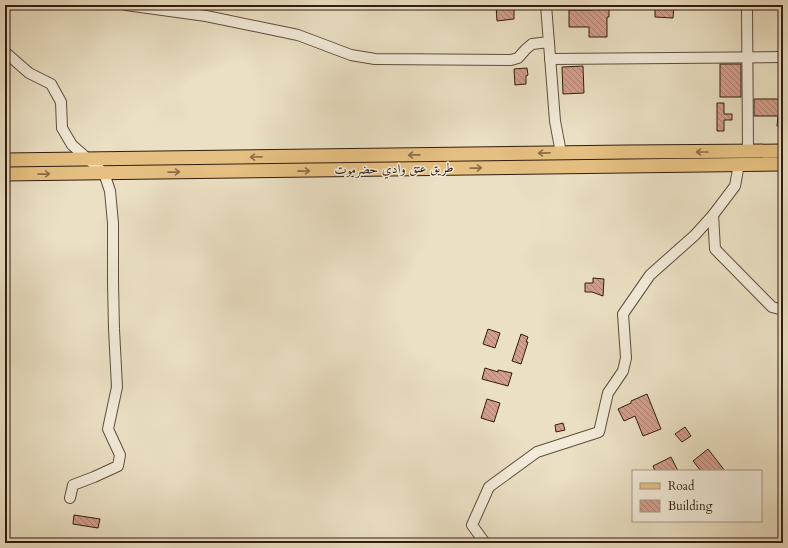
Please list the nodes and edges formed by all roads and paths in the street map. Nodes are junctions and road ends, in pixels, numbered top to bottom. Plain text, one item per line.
1 (126, 5) edge
2 (546, 5) edge
3 (747, 5) edge
4 (549, 42) junction
5 (5, 52) edge
6 (783, 56) edge
7 (748, 57) junction
8 (550, 59) junction
9 (748, 152) junction
10 (783, 152) edge
11 (561, 153) junction
12 (7, 158) edge
13 (89, 159) junction
14 (708, 164) junction
15 (739, 164) junction
16 (783, 164) edge
17 (104, 173) junction
18 (5, 174) edge
19 (713, 216) junction
20 (783, 310) edge
21 (70, 498) dead end
22 (485, 543) edge

1 - 4 street
2 - 4 street
3 - 7 street
4 - 8 street
5 - 13 street
6 - 7 street
7 - 8 street
7 - 9 street
8 - 11 street
9 - 10 main road, طريق عتق وادي حضرموت
9 -> 11 main road, طريق عتق وادي حضرموت
9 - 14 main road
11 -> 13 main road, طريق عتق وادي حضرموت
12 - 13 main road, طريق عتق وادي حضرموت
13 - 17 street
14 - 15 main road, طريق عتق وادي حضرموت
17 -> 14 main road, طريق عتق وادي حضرموت
15 - 16 main road, طريق عتق وادي حضرموت
15 - 19 street
18 -> 17 main road, طريق عتق وادي حضرموت
17 - 21 street
19 - 20 street
19 - 22 street

